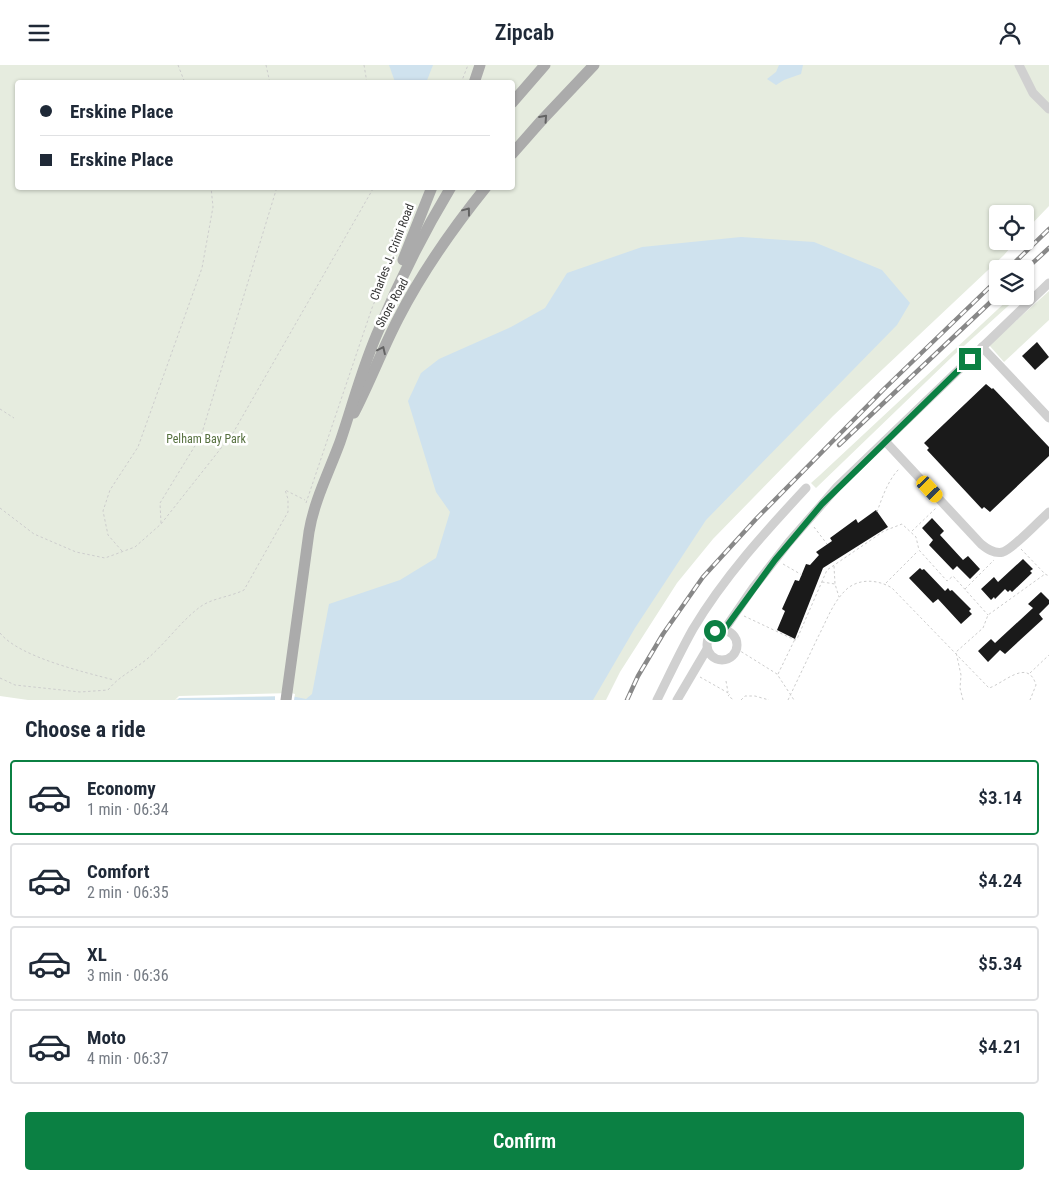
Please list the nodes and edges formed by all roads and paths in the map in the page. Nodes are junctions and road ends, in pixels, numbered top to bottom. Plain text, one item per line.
1 (178, 65) edge
2 (266, 65) edge
3 (364, 65) edge
4 (468, 65) edge
5 (480, 65) edge
6 (545, 65) edge
7 (594, 65) edge
8 (1019, 65) edge
9 (183, 80) edge
10 (269, 80) edge
11 (366, 80) edge
12 (462, 80) edge
13 (475, 80) edge
14 (515, 100) edge
15 (1049, 109) edge
16 (515, 152) edge
17 (211, 190) edge
18 (275, 190) edge
19 (372, 190) edge
20 (431, 190) edge
21 (449, 190) edge
22 (484, 190) edge
23 (1049, 283) edge
24 (379, 328) junction
25 (982, 347) junction
26 (0, 409) edge
27 (14, 418) dead end
28 (1049, 418) edge
29 (885, 441) junction
30 (340, 442) junction
31 (905, 463) junction
32 (806, 488) dead end
33 (306, 500) dead end
34 (942, 502) junction
35 (0, 508) edge
36 (877, 512) dead end
37 (1049, 512) edge
38 (808, 520) junction
39 (161, 524) junction
40 (911, 532) junction
41 (1016, 543) junction
42 (827, 544) dead end
43 (919, 550) junction
44 (123, 551) junction
45 (999, 552) junction
46 (775, 560) junction
47 (834, 565) junction
48 (802, 575) dead end
49 (1045, 575) junction
50 (1049, 576) edge
51 (822, 582) junction
52 (835, 584) junction
53 (885, 584) junction
54 (965, 589) junction
55 (839, 598) junction
56 (736, 613) junction
57 (988, 615) junction
58 (724, 630) junction
59 (0, 633) edge
60 (795, 639) junction
61 (707, 649) junction
62 (737, 649) junction
63 (956, 652) junction
64 (1049, 655) edge
65 (693, 673) junction
66 (777, 674) junction
67 (1029, 675) junction
68 (0, 678) edge
69 (115, 680) junction
70 (726, 681) dead end
71 (728, 693) junction
72 (790, 695) junction
73 (728, 696) junction
74 (286, 700) edge
75 (657, 700) edge
76 (677, 700) edge
77 (726, 700) edge
78 (734, 700) edge
79 (740, 700) edge
80 (769, 700) edge
81 (788, 700) edge
82 (794, 700) edge
83 (963, 700) edge
84 (1030, 700) edge

1 - 9 path
2 - 10 path
3 - 11 path
4 - 12 path
5 - 13 main road
6 - 14 main road
16 -> 7 main road
8 - 15 street
17 - 44 path
18 - 39 path
19 - 39 path
20 - 24 main road, Charles J. Crimi Road
21 - 24 main road, Shore Road
30 -> 22 main road, Shore Road
23 - 25 street
24 - 30 main road, Shore Road
25 - 28 street
25 - 29 street
26 - 27 path
29 - 31 street
29 - 38 street
30 - 74 main road, Shore Road
31 - 34 street
31 - 36 path
32 - 75 street
33 - 69 path
34 - 40 path
34 - 45 street
35 - 44 path
37 - 41 street
38 - 42 path
38 - 46 street
39 - 44 path
40 - 43 path
40 - 47 path
41 - 45 street
41 - 49 path
43 - 53 path
43 - 54 path
45 - 54 path
46 - 48 path
46 - 56 street
47 - 51 path
47 - 52 path
49 - 50 path
49 - 57 path
51 - 52 path
51 - 60 path
52 - 55 path
53 - 55 path
53 - 63 path
54 - 57 path
55 - 72 path
56 - 58 street
56 - 60 path
57 - 63 path
58 - 61 street
58 - 62 street
59 - 69 path
60 - 66 path
61 - 62 street
61 - 65 street
62 - 66 path
63 - 67 path
63 - 83 path
64 - 67 path
65 - 71 path
65 - 76 street
66 - 72 path
67 - 84 path
68 - 69 path
70 - 71 path
71 - 73 path
72 - 81 path
72 - 82 path
73 - 77 path
73 - 78 path
79 - 80 path

